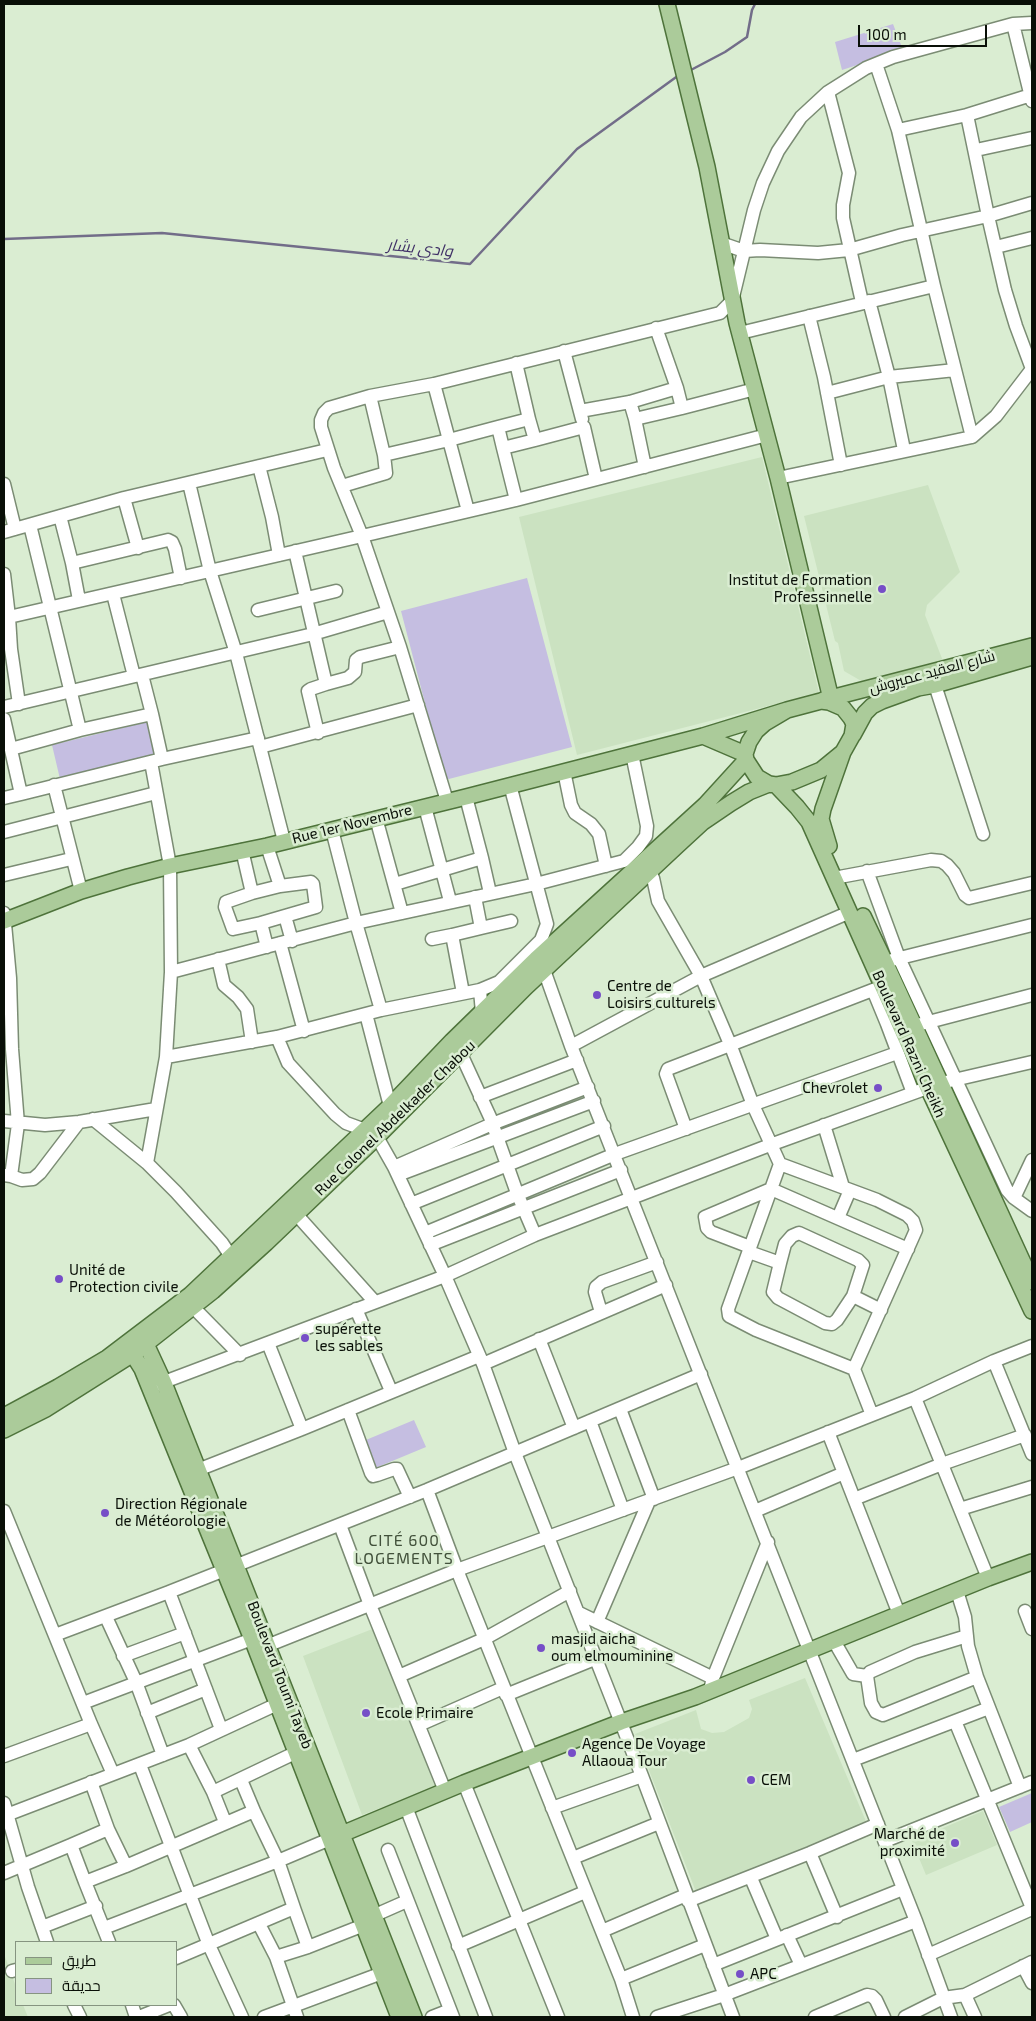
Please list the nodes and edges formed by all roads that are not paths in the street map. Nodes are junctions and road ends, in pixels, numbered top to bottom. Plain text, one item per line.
1 (667, 4) edge
2 (1013, 24) junction
3 (1032, 24) edge
4 (876, 64) junction
5 (828, 92) junction
6 (1032, 98) edge
7 (967, 115) junction
8 (898, 130) junction
9 (1032, 138) edge
10 (976, 150) junction
11 (1032, 204) edge
12 (988, 216) junction
13 (921, 230) junction
14 (1032, 238) edge
15 (721, 243) junction
16 (996, 248) junction
17 (850, 250) junction
18 (744, 251) junction
19 (934, 286) junction
20 (732, 301) junction
21 (865, 302) junction
22 (809, 316) junction
23 (656, 328) junction
24 (740, 333) junction
25 (564, 351) junction
26 (516, 363) junction
27 (1032, 369) edge
28 (955, 370) junction
29 (889, 377) junction
30 (434, 384) junction
31 (677, 388) junction
32 (755, 389) junction
33 (827, 393) junction
34 (370, 396) junction
35 (630, 402) junction
36 (682, 408) junction
37 (580, 411) junction
38 (635, 419) junction
39 (529, 420) junction
40 (584, 426) junction
41 (498, 427) junction
42 (767, 435) junction
43 (972, 437) junction
44 (449, 440) junction
45 (535, 440) junction
46 (502, 448) junction
47 (327, 450) junction
48 (904, 450) junction
49 (384, 455) junction
50 (259, 466) junction
51 (841, 466) junction
52 (645, 467) junction
53 (778, 478) junction
54 (596, 479) junction
55 (189, 483) junction
56 (4, 484) edge
57 (342, 486) junction
58 (124, 498) junction
59 (516, 500) junction
60 (468, 511) junction
61 (60, 516) junction
62 (30, 525) junction
63 (9, 530) edge
64 (362, 536) junction
65 (138, 548) junction
66 (295, 551) junction
67 (279, 555) junction
68 (72, 563) junction
69 (210, 571) junction
70 (4, 574) edge
71 (181, 578) junction
72 (336, 591) dead end
73 (113, 594) junction
74 (306, 598) junction
75 (79, 600) junction
76 (50, 606) junction
77 (258, 610) dead end
78 (7, 611) edge
79 (388, 612) junction
80 (313, 634) junction
81 (1032, 646) edge
82 (400, 647) junction
83 (7, 650) edge
84 (236, 653) junction
85 (1032, 657) edge
86 (1032, 662) edge
87 (138, 675) junction
88 (326, 684) junction
89 (935, 685) junction
90 (70, 692) junction
91 (830, 702) junction
92 (20, 704) junction
93 (418, 705) junction
94 (4, 707) edge
95 (788, 710) junction
96 (152, 714) junction
97 (4, 720) edge
98 (80, 730) junction
99 (318, 733) junction
100 (702, 736) junction
101 (852, 736) junction
102 (259, 743) junction
103 (11, 749) junction
104 (843, 752) junction
105 (632, 754) junction
106 (745, 757) junction
107 (157, 760) junction
108 (564, 771) junction
109 (772, 784) junction
110 (54, 785) junction
111 (510, 785) junction
112 (156, 793) junction
113 (22, 794) junction
114 (466, 797) junction
115 (4, 798) edge
116 (447, 801) junction
117 (425, 806) junction
118 (61, 816) junction
119 (376, 818) junction
120 (332, 830) junction
121 (4, 832) edge
122 (983, 834) dead end
123 (284, 841) junction
124 (267, 846) junction
125 (242, 850) junction
126 (482, 858) junction
127 (72, 859) junction
128 (170, 866) junction
129 (606, 866) junction
130 (441, 870) junction
131 (867, 872) junction
132 (647, 874) junction
133 (4, 875) edge
134 (838, 877) junction
135 (1032, 883) edge
136 (395, 884) junction
137 (536, 884) junction
138 (280, 886) junction
139 (81, 891) junction
140 (252, 893) junction
141 (490, 893) junction
142 (475, 897) junction
143 (450, 901) junction
144 (850, 912) junction
145 (402, 913) junction
146 (285, 916) junction
147 (4, 918) edge
148 (511, 921) dead end
149 (261, 923) junction
150 (356, 923) junction
151 (1032, 925) edge
152 (481, 928) junction
153 (452, 935) junction
154 (432, 939) dead end
155 (286, 942) junction
156 (267, 947) junction
157 (218, 960) junction
158 (892, 960) junction
159 (540, 965) junction
160 (171, 972) junction
161 (701, 976) junction
162 (878, 988) junction
163 (480, 990) junction
164 (463, 993) junction
165 (1032, 995) edge
166 (381, 1010) junction
167 (482, 1013) junction
168 (366, 1014) junction
169 (892, 1021) junction
170 (922, 1023) junction
171 (304, 1031) junction
172 (277, 1037) junction
173 (252, 1042) junction
174 (730, 1044) junction
175 (571, 1046) junction
176 (457, 1048) junction
177 (897, 1053) junction
178 (166, 1057) junction
179 (577, 1060) junction
180 (1032, 1062) edge
181 (957, 1080) junction
182 (934, 1085) junction
183 (588, 1087) junction
184 (913, 1093) junction
185 (480, 1097) junction
186 (594, 1101) junction
187 (753, 1105) junction
188 (390, 1106) junction
189 (156, 1109) junction
190 (93, 1120) junction
191 (4, 1122) edge
192 (78, 1122) junction
193 (18, 1124) junction
194 (492, 1124) junction
195 (824, 1125) junction
196 (604, 1126) junction
197 (686, 1129) junction
198 (371, 1134) junction
199 (497, 1137) junction
200 (770, 1145) junction
201 (615, 1154) junction
202 (1032, 1160) edge
203 (147, 1163) junction
204 (508, 1164) junction
205 (780, 1164) junction
206 (621, 1170) junction
207 (396, 1171) junction
208 (7, 1175) edge
209 (771, 1189) junction
210 (847, 1189) junction
211 (517, 1194) junction
212 (632, 1198) junction
213 (1014, 1198) junction
214 (411, 1204) junction
215 (524, 1208) junction
216 (1032, 1211) edge
217 (296, 1214) junction
218 (838, 1218) junction
219 (425, 1234) junction
220 (535, 1235) junction
221 (430, 1245) junction
222 (750, 1249) junction
223 (908, 1249) junction
224 (235, 1262) junction
225 (657, 1262) junction
226 (780, 1263) junction
227 (445, 1276) junction
228 (1032, 1282) edge
229 (666, 1285) junction
230 (853, 1296) junction
231 (374, 1301) junction
232 (193, 1307) junction
233 (356, 1308) junction
234 (881, 1310) junction
235 (1032, 1311) edge
236 (600, 1312) junction
237 (539, 1338) junction
238 (268, 1343) junction
239 (136, 1344) junction
240 (1032, 1346) edge
241 (240, 1355) junction
242 (481, 1360) junction
243 (994, 1361) junction
244 (854, 1369) junction
245 (701, 1374) junction
246 (156, 1385) junction
247 (391, 1392) junction
248 (915, 1398) junction
249 (620, 1409) junction
250 (348, 1410) junction
251 (872, 1415) junction
252 (4, 1416) edge
253 (590, 1421) junction
254 (1026, 1427) edge
255 (574, 1428) junction
256 (302, 1429) junction
257 (4, 1430) edge
258 (828, 1432) junction
259 (515, 1453) junction
260 (1032, 1454) edge
261 (942, 1464) junction
262 (738, 1468) junction
263 (192, 1472) junction
264 (844, 1473) junction
265 (1032, 1487) edge
266 (427, 1490) junction
267 (410, 1497) junction
268 (854, 1499) junction
269 (651, 1500) junction
270 (960, 1509) junction
271 (623, 1510) junction
272 (4, 1511) edge
273 (755, 1511) junction
274 (340, 1525) junction
275 (548, 1537) junction
276 (768, 1542) junction
277 (1032, 1562) edge
278 (231, 1569) junction
279 (457, 1570) junction
280 (988, 1578) junction
281 (570, 1591) junction
282 (957, 1591) junction
283 (169, 1592) junction
284 (370, 1606) junction
285 (1025, 1611) dead end
286 (579, 1613) junction
287 (899, 1614) junction
288 (106, 1617) junction
289 (597, 1622) junction
290 (1032, 1629) edge
291 (185, 1633) junction
292 (55, 1635) junction
293 (968, 1636) junction
294 (484, 1639) junction
295 (834, 1641) junction
296 (259, 1644) junction
297 (810, 1650) junction
298 (123, 1656) junction
299 (597, 1658) junction
300 (195, 1660) junction
301 (399, 1676) junction
302 (867, 1676) junction
303 (976, 1677) junction
304 (136, 1682) junction
305 (712, 1684) junction
306 (206, 1689) junction
307 (505, 1692) junction
308 (283, 1701) junction
309 (83, 1703) junction
310 (989, 1708) junction
311 (147, 1712) junction
312 (955, 1721) junction
313 (621, 1722) junction
314 (91, 1724) junction
315 (419, 1725) junction
316 (221, 1729) junction
317 (190, 1745) junction
318 (297, 1752) junction
319 (163, 1755) junction
320 (4, 1756) edge
321 (531, 1757) junction
322 (853, 1760) junction
323 (140, 1765) junction
324 (113, 1774) junction
325 (642, 1776) junction
326 (241, 1780) junction
327 (91, 1782) junction
328 (1032, 1782) edge
329 (464, 1783) junction
330 (1020, 1788) junction
331 (446, 1791) junction
332 (213, 1792) junction
333 (987, 1801) junction
334 (406, 1807) junction
335 (552, 1808) junction
336 (5, 1811) edge
337 (254, 1811) junction
338 (225, 1822) junction
339 (659, 1823) junction
340 (878, 1824) junction
341 (108, 1829) junction
342 (335, 1836) junction
343 (884, 1841) junction
344 (71, 1845) junction
345 (172, 1848) junction
346 (388, 1850) dead end
347 (810, 1853) junction
348 (572, 1858) junction
349 (278, 1862) junction
350 (22, 1866) junction
351 (126, 1866) junction
352 (4, 1874) edge
353 (751, 1878) junction
354 (85, 1882) junction
355 (903, 1889) junction
356 (585, 1892) junction
357 (190, 1895) junction
358 (687, 1898) junction
359 (408, 1902) junction
360 (96, 1906) junction
361 (294, 1908) junction
362 (1032, 1909) edge
363 (837, 1917) junction
364 (369, 1920) junction
365 (519, 1920) junction
366 (916, 1921) junction
367 (260, 1924) junction
368 (42, 1927) junction
369 (602, 1931) junction
370 (782, 1937) junction
371 (106, 1938) edge
372 (47, 1941) edge
373 (209, 1944) junction
374 (705, 1945) junction
375 (458, 1946) junction
376 (308, 1948) junction
377 (928, 1956) junction
378 (178, 1957) edge
379 (276, 1957) junction
380 (1028, 1964) edge
381 (713, 1965) junction
382 (801, 1965) junction
383 (382, 1973) junction
384 (621, 1979) junction
385 (1032, 1983) edge
386 (724, 1994) junction
387 (965, 1994) junction
388 (943, 1998) junction
389 (166, 2006) edge
390 (175, 2006) edge
391 (294, 2012) edge
392 (692, 2012) edge
393 (451, 2013) edge
394 (138, 2017) edge
395 (181, 2017) edge
396 (242, 2017) edge
397 (264, 2017) edge
398 (399, 2017) edge
399 (414, 2017) edge
400 (432, 2017) edge
401 (486, 2017) edge
402 (558, 2017) edge
403 (633, 2017) edge
404 (657, 2017) edge
405 (733, 2017) edge
406 (815, 2017) edge
407 (884, 2017) edge
408 (905, 2017) edge
409 (951, 2017) edge
410 (975, 2017) edge

1 - 15 main road
2 - 3 street
2 - 4 street
2 - 6 street
4 - 5 street
4 - 8 street
5 - 17 street
5 - 18 street
6 - 7 street
7 - 8 street
7 - 10 street
8 - 13 street
9 - 10 street
10 - 12 street
11 - 12 street
12 - 13 street
12 - 16 street
13 - 17 street
13 - 19 street
14 - 16 street
15 - 18 street
15 - 20 main road
16 - 27 street
17 - 18 street
17 - 21 street
18 - 20 street
19 - 21 street
19 - 28 street
20 - 23 street
20 - 24 main road
21 - 22 street
21 - 29 street
22 - 24 street
22 - 33 street
23 - 25 street
23 - 31 street
24 - 32 main road
25 - 26 street
25 - 37 street
26 - 30 street
26 - 39 street
27 - 43 street
28 - 29 street
28 - 43 street
29 - 33 street
29 - 48 street
30 - 34 street
30 - 44 street
31 - 35 street
31 - 36 street
32 - 36 street
32 - 42 main road
33 - 51 street
34 - 47 street
34 - 49 street
35 - 37 street
35 - 38 street
36 - 38 street
37 - 40 street
38 - 52 street
39 - 41 street
39 - 45 street
40 - 45 street
40 - 54 street
41 - 44 street
41 - 46 street
42 - 52 street
42 - 53 main road
43 - 48 street
44 - 49 street
44 - 60 street
45 - 46 street
46 - 59 street
47 - 50 street
47 - 57 street
48 - 51 street
49 - 57 street
50 - 55 street
50 - 67 street
51 - 53 street
52 - 54 street
53 - 91 main road
54 - 59 street
55 - 58 street
55 - 69 street
56 - 63 street
57 - 64 street
58 - 61 street
58 - 65 street
59 - 60 street
60 - 64 street
61 - 62 street
61 - 68 street
62 - 63 street
62 - 76 street
64 - 66 street
64 - 79 street
65 - 68 street
65 - 71 street
66 - 67 street
66 - 74 street
67 - 69 street
68 - 75 street
69 - 71 street
69 - 84 street
70 - 78 street
71 - 73 street
72 - 74 street
73 - 75 street
73 - 87 street
74 - 77 street
74 - 80 street
75 - 76 street
76 - 78 street
76 - 90 street
78 - 83 street
79 - 80 street
79 - 82 street
80 - 84 street
80 - 88 street
81 - 91 main road, شارع العقيد عميروش
82 - 88 street
82 - 93 street
83 - 92 street
84 - 87 street
84 - 102 street
85 - 86 street
85 - 89 main road, شارع العقيد عميروش
87 - 90 street
87 - 96 street
88 - 99 street
89 - 101 main road, شارع العقيد عميروش
89 - 122 street
90 - 92 street
90 - 98 street
91 - 95 main road
91 - 101 main road
92 - 94 street
93 - 99 street
93 - 116 street
95 - 100 main road, Rue 1er Novembre
95 - 106 main road
96 - 98 street
96 - 107 street
97 - 103 street
98 - 103 street
99 - 102 street
100 - 105 main road, Rue 1er Novembre
100 - 106 main road
101 - 104 main road
102 - 107 street
102 - 123 street
103 - 113 street
104 - 109 main road
104 - 134 main road, Boulevard Razni Cheikh
105 - 108 main road, Rue 1er Novembre
105 - 129 street
106 - 109 main road
106 - 159 main road, Rue Colonel Abdelkader Chabou
107 - 110 street
107 - 112 street
108 - 111 main road, Rue 1er Novembre
108 - 129 street
109 - 132 main road, Rue Colonel Abdelkader Chabou
109 - 134 main road, Boulevard Razni Cheikh
110 - 113 street
110 - 118 street
111 - 114 main road, Rue 1er Novembre
111 - 137 street
112 - 118 street
112 - 128 street
113 - 115 street
114 - 116 main road, Rue 1er Novembre
114 - 126 street
116 - 117 main road, Rue 1er Novembre
117 - 119 main road, Rue 1er Novembre
117 - 130 street
118 - 121 street
118 - 127 street
119 - 120 main road, Rue 1er Novembre
119 - 136 street
120 - 123 main road, Rue 1er Novembre
120 - 150 street
123 - 124 main road, Rue 1er Novembre
124 - 125 main road, Rue 1er Novembre
124 - 138 street
125 - 128 main road, Rue 1er Novembre
125 - 140 street
126 - 130 street
126 - 141 street
127 - 133 street
127 - 139 street
128 - 139 main road, Rue 1er Novembre
128 - 160 street
129 - 137 street
130 - 136 street
130 - 143 street
131 - 134 street
131 - 135 street
131 - 158 street
132 - 159 main road, Rue Colonel Abdelkader Chabou
132 - 161 street
134 - 144 main road, Boulevard Razni Cheikh
134 - 158 main road, Boulevard Razni Cheikh
136 - 145 street
137 - 141 street
137 - 163 street
138 - 140 street
138 - 146 street
139 - 147 main road, Rue 1er Novembre
140 - 149 street
141 - 142 street
142 - 143 street
142 - 152 street
143 - 145 street
144 - 161 street
144 - 162 main road, Boulevard Razni Cheikh
145 - 150 street
146 - 149 street
146 - 155 street
147 - 193 street
148 - 152 street
149 - 156 street
150 - 155 street
150 - 166 street
151 - 158 street
152 - 153 street
153 - 154 street
153 - 164 street
155 - 156 street
155 - 171 street
156 - 157 street
157 - 160 street
157 - 173 street
158 - 170 main road, Boulevard Razni Cheikh
159 - 167 main road, Rue Colonel Abdelkader Chabou
159 - 175 street
159 - 176 main road, Rue Colonel Abdelkader Chabou
160 - 178 street
161 - 174 street
161 - 175 street
162 - 169 main road, Boulevard Razni Cheikh
162 - 174 street
163 - 164 street
163 - 167 street
164 - 166 street
165 - 170 street
166 - 168 street
167 - 176 main road, Rue Colonel Abdelkader Chabou
168 - 171 street
168 - 188 street
169 - 177 street
169 - 182 main road, Boulevard Razni Cheikh
170 - 181 street
170 - 182 main road, Boulevard Razni Cheikh
171 - 172 street
172 - 173 street
172 - 198 street
173 - 178 street
174 - 187 street
174 - 197 street
175 - 179 street
176 - 185 street
176 - 188 main road, Rue Colonel Abdelkader Chabou
176 - 198 main road, Rue Colonel Abdelkader Chabou
177 - 184 street
177 - 187 street
178 - 189 street
179 - 183 street
179 - 185 street
180 - 181 street
181 - 182 street
181 - 213 street
182 - 184 street
182 - 228 main road, Boulevard Razni Cheikh
182 - 235 main road, Boulevard Razni Cheikh
183 - 186 street
183 - 194 street
184 - 195 street
185 - 194 street
186 - 196 street
186 - 199 street
187 - 197 street
187 - 200 street
188 - 198 main road, Rue Colonel Abdelkader Chabou
189 - 190 street
189 - 203 street
190 - 192 street
190 - 203 street
191 - 193 street
192 - 193 street
192 - 208 street
193 - 208 street
194 - 199 street
194 - 207 street
195 - 200 street
195 - 210 street
196 - 201 street
196 - 204 street
197 - 201 street
198 - 207 street
198 - 217 main road, Rue Colonel Abdelkader Chabou
198 - 224 main road, Rue Colonel Abdelkader Chabou
199 - 204 street
199 - 207 street
200 - 205 street
200 - 212 street
201 - 206 street
201 - 211 street
202 - 213 street
203 - 224 street
204 - 211 street
204 - 214 street
205 - 209 street
205 - 210 street
206 - 212 street
206 - 215 street
207 - 214 street
209 - 218 street
209 - 222 street
209 - 222 street
210 - 218 street
210 - 223 street
211 - 215 street
211 - 219 street
212 - 220 street
212 - 225 street
213 - 216 street
214 - 219 street
215 - 220 street
215 - 221 street
217 - 224 main road, Rue Colonel Abdelkader Chabou
217 - 231 street
218 - 223 street
219 - 221 street
220 - 227 street
221 - 227 street
222 - 226 street
222 - 244 street
223 - 234 street
224 - 232 main road, Rue Colonel Abdelkader Chabou
224 - 239 main road, Rue Colonel Abdelkader Chabou
225 - 229 street
225 - 236 street
226 - 230 street
226 - 230 street
227 - 231 street
227 - 242 street
229 - 236 street
229 - 245 street
230 - 234 street
231 - 233 street
232 - 239 main road, Rue Colonel Abdelkader Chabou
232 - 241 street
233 - 238 street
233 - 247 street
234 - 244 street
236 - 237 street
237 - 242 street
237 - 255 street
238 - 241 street
238 - 256 street
239 - 246 main road, Boulevard Toumi Tayeb
239 - 252 main road, Rue Colonel Abdelkader Chabou
239 - 257 main road, Rue Colonel Abdelkader Chabou
240 - 243 street
241 - 246 street
242 - 247 street
242 - 259 street
243 - 248 street
243 - 254 street
244 - 251 street
245 - 249 street
245 - 262 street
246 - 263 main road, Boulevard Toumi Tayeb
247 - 250 street
248 - 251 street
248 - 261 street
249 - 253 street
249 - 269 street
250 - 256 street
250 - 267 street
251 - 258 street
253 - 255 street
253 - 271 street
254 - 260 street
254 - 261 street
255 - 259 street
256 - 263 street
258 - 262 street
258 - 264 street
259 - 266 street
259 - 275 street
261 - 268 street
261 - 270 street
262 - 269 street
262 - 273 street
263 - 278 main road, Boulevard Toumi Tayeb
264 - 268 street
264 - 273 street
265 - 270 street
266 - 267 street
266 - 279 street
267 - 274 street
268 - 287 street
269 - 271 street
269 - 289 street
270 - 280 street
271 - 275 street
272 - 292 street
273 - 276 street
274 - 278 street
274 - 284 street
275 - 279 street
275 - 281 street
276 - 297 street
276 - 305 street
277 - 280 main road
278 - 283 street
278 - 296 main road, Boulevard Toumi Tayeb
279 - 284 street
279 - 294 street
280 - 282 main road
281 - 286 street
281 - 294 street
282 - 287 main road
282 - 293 street
283 - 288 street
283 - 291 street
284 - 296 street
284 - 301 street
285 - 290 street
286 - 289 street
286 - 299 street
287 - 295 main road
288 - 292 street
288 - 298 street
289 - 305 street
291 - 298 street
291 - 300 street
292 - 309 street
293 - 302 street
293 - 303 street
294 - 301 street
294 - 307 street
295 - 297 main road
295 - 302 street
296 - 300 street
296 - 308 main road, Boulevard Toumi Tayeb
297 - 305 main road
297 - 322 street
298 - 304 street
299 - 307 street
299 - 313 street
300 - 304 street
300 - 306 street
301 - 315 street
302 - 303 street
303 - 310 street
304 - 309 street
304 - 311 street
305 - 313 main road
306 - 311 street
306 - 316 street
307 - 315 street
307 - 321 street
308 - 316 street
308 - 318 main road, Boulevard Toumi Tayeb
308 - 342 main road, Boulevard Toumi Tayeb
309 - 314 street
310 - 312 street
310 - 330 street
311 - 319 street
312 - 322 street
312 - 333 street
313 - 321 main road
313 - 325 street
314 - 320 street
314 - 324 street
315 - 331 street
316 - 317 street
317 - 319 street
317 - 332 street
318 - 326 street
318 - 342 main road, Boulevard Toumi Tayeb
319 - 323 street
321 - 329 main road
321 - 335 street
322 - 340 street
323 - 324 street
323 - 345 street
324 - 327 street
325 - 335 street
325 - 339 street
326 - 332 street
326 - 337 street
327 - 336 street
327 - 341 street
328 - 330 street
329 - 331 main road
329 - 365 street
330 - 333 street
331 - 334 main road
332 - 338 street
333 - 343 street
333 - 362 street
334 - 342 main road
334 - 375 street
335 - 348 street
336 - 350 street
337 - 338 street
337 - 349 street
338 - 345 street
339 - 348 street
339 - 358 street
340 - 343 street
340 - 347 street
341 - 344 street
341 - 351 street
342 - 349 street
342 - 364 main road, Boulevard Toumi Tayeb
343 - 355 street
344 - 350 street
344 - 354 street
345 - 351 street
345 - 357 street
346 - 359 street
347 - 353 street
347 - 363 street
348 - 356 street
349 - 357 street
349 - 361 street
350 - 352 street
350 - 368 street
351 - 354 street
353 - 358 street
353 - 370 street
354 - 360 street
355 - 363 street
355 - 366 street
356 - 365 street
356 - 369 street
357 - 371 street
357 - 373 street
358 - 369 street
358 - 374 street
359 - 364 street
359 - 393 street
360 - 368 street
360 - 371 street
361 - 367 street
361 - 376 street
362 - 377 street
363 - 370 street
364 - 376 street
364 - 383 main road, Boulevard Toumi Tayeb
364 - 399 main road, Boulevard Toumi Tayeb
365 - 375 street
365 - 402 street
366 - 377 street
366 - 382 street
367 - 373 street
367 - 379 street
368 - 372 street
369 - 384 street
370 - 381 street
370 - 382 street
373 - 378 street
373 - 396 street
374 - 381 street
374 - 384 street
375 - 401 street
376 - 379 street
377 - 388 street
379 - 391 street
380 - 385 street
380 - 387 street
381 - 386 street
382 - 386 street
383 - 391 street
383 - 398 main road, Boulevard Toumi Tayeb
384 - 403 street
386 - 392 street
386 - 405 street
387 - 388 street
387 - 410 street
388 - 408 street
388 - 409 street
389 - 394 street
390 - 395 street
391 - 397 street
392 - 404 street
393 - 400 street
406 - 407 street

